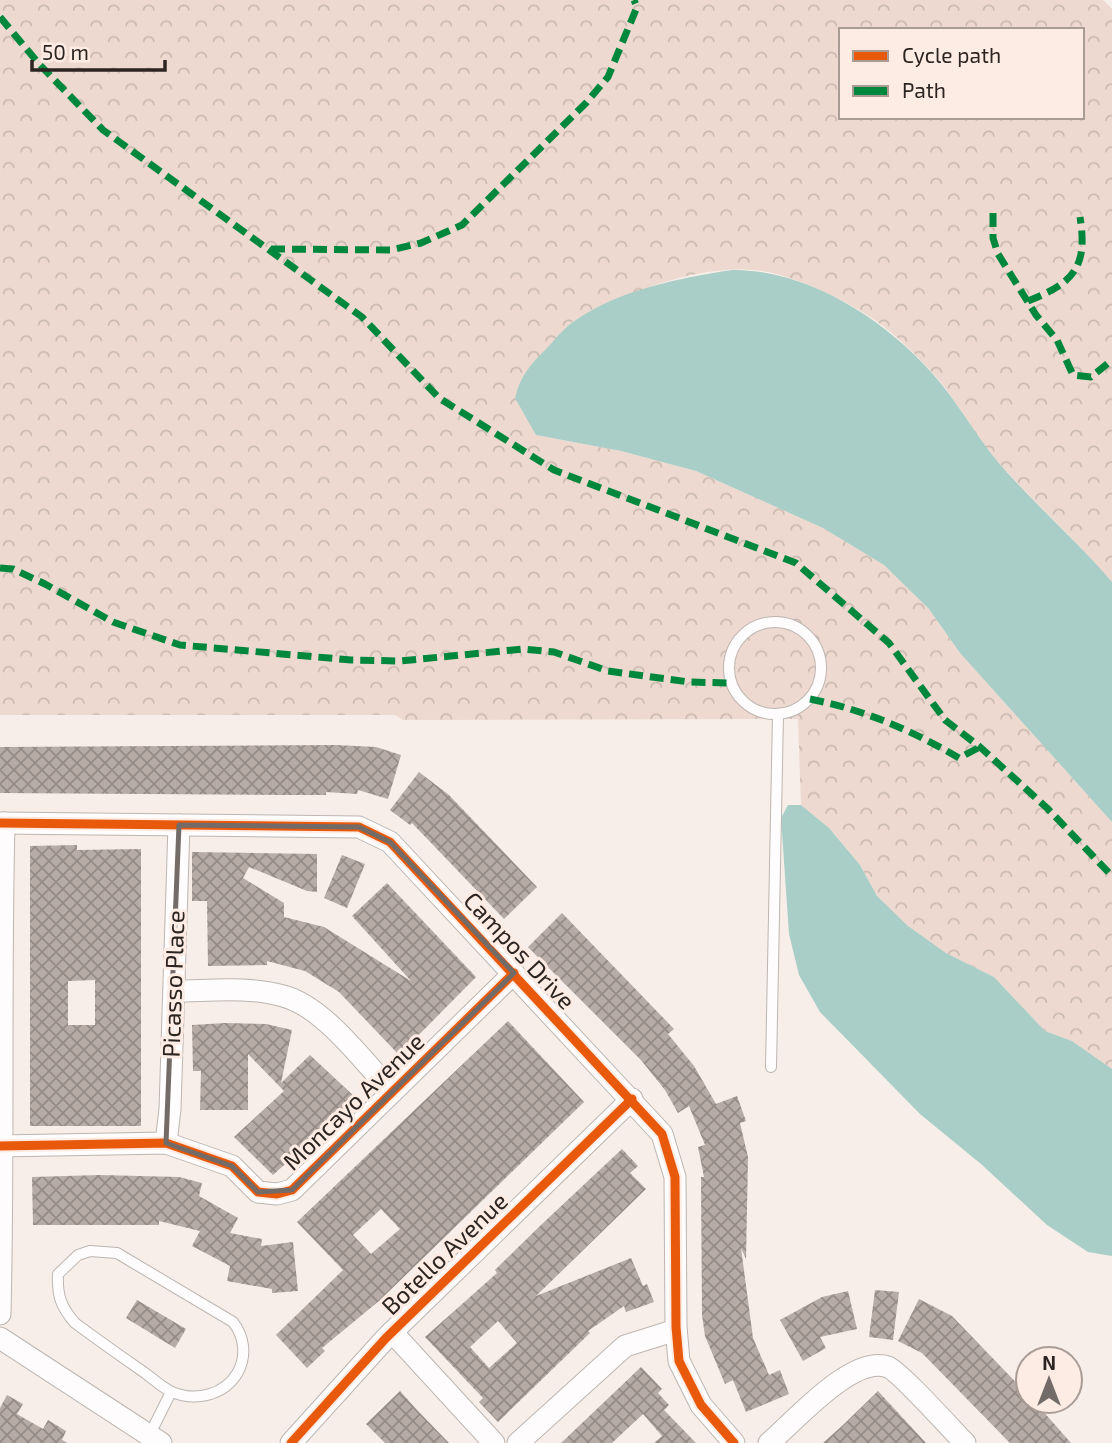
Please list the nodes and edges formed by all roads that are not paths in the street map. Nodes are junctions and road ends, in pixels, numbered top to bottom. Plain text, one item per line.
1 (778, 714) junction
2 (2, 823) edge
3 (179, 825) junction
4 (514, 973) junction
5 (174, 991) junction
6 (771, 1067) dead end
7 (392, 1092) junction
8 (632, 1099) junction
9 (166, 1143) junction
10 (2, 1146) edge
11 (0, 1314) edge
12 (676, 1329) junction
13 (392, 1332) junction
14 (0, 1338) edge
15 (171, 1392) junction
16 (155, 1440) edge
17 (291, 1443) edge
18 (494, 1443) edge
19 (518, 1443) edge
20 (734, 1443) edge
21 (769, 1443) edge
22 (965, 1443) edge

1 - 1 lane
1 - 6 lane
2 - 3 street, Campos Drive
2 - 10 street
3 - 4 street, Campos Drive
3 - 5 street, Picasso Place
4 - 7 street, Moncayo Avenue
4 - 8 street, Campos Drive
5 - 7 street
5 - 9 street, Picasso Place
7 - 9 street, Moncayo Avenue
8 - 12 street, Campos Drive
8 - 13 street, Botello Avenue
9 - 10 street, Moncayo Avenue
10 - 11 street
12 - 19 street
12 - 20 street, Campos Drive
13 - 17 street, Botello Avenue
13 - 18 street
14 - 16 street
15 - 15 lane
15 - 16 lane
21 - 22 street

